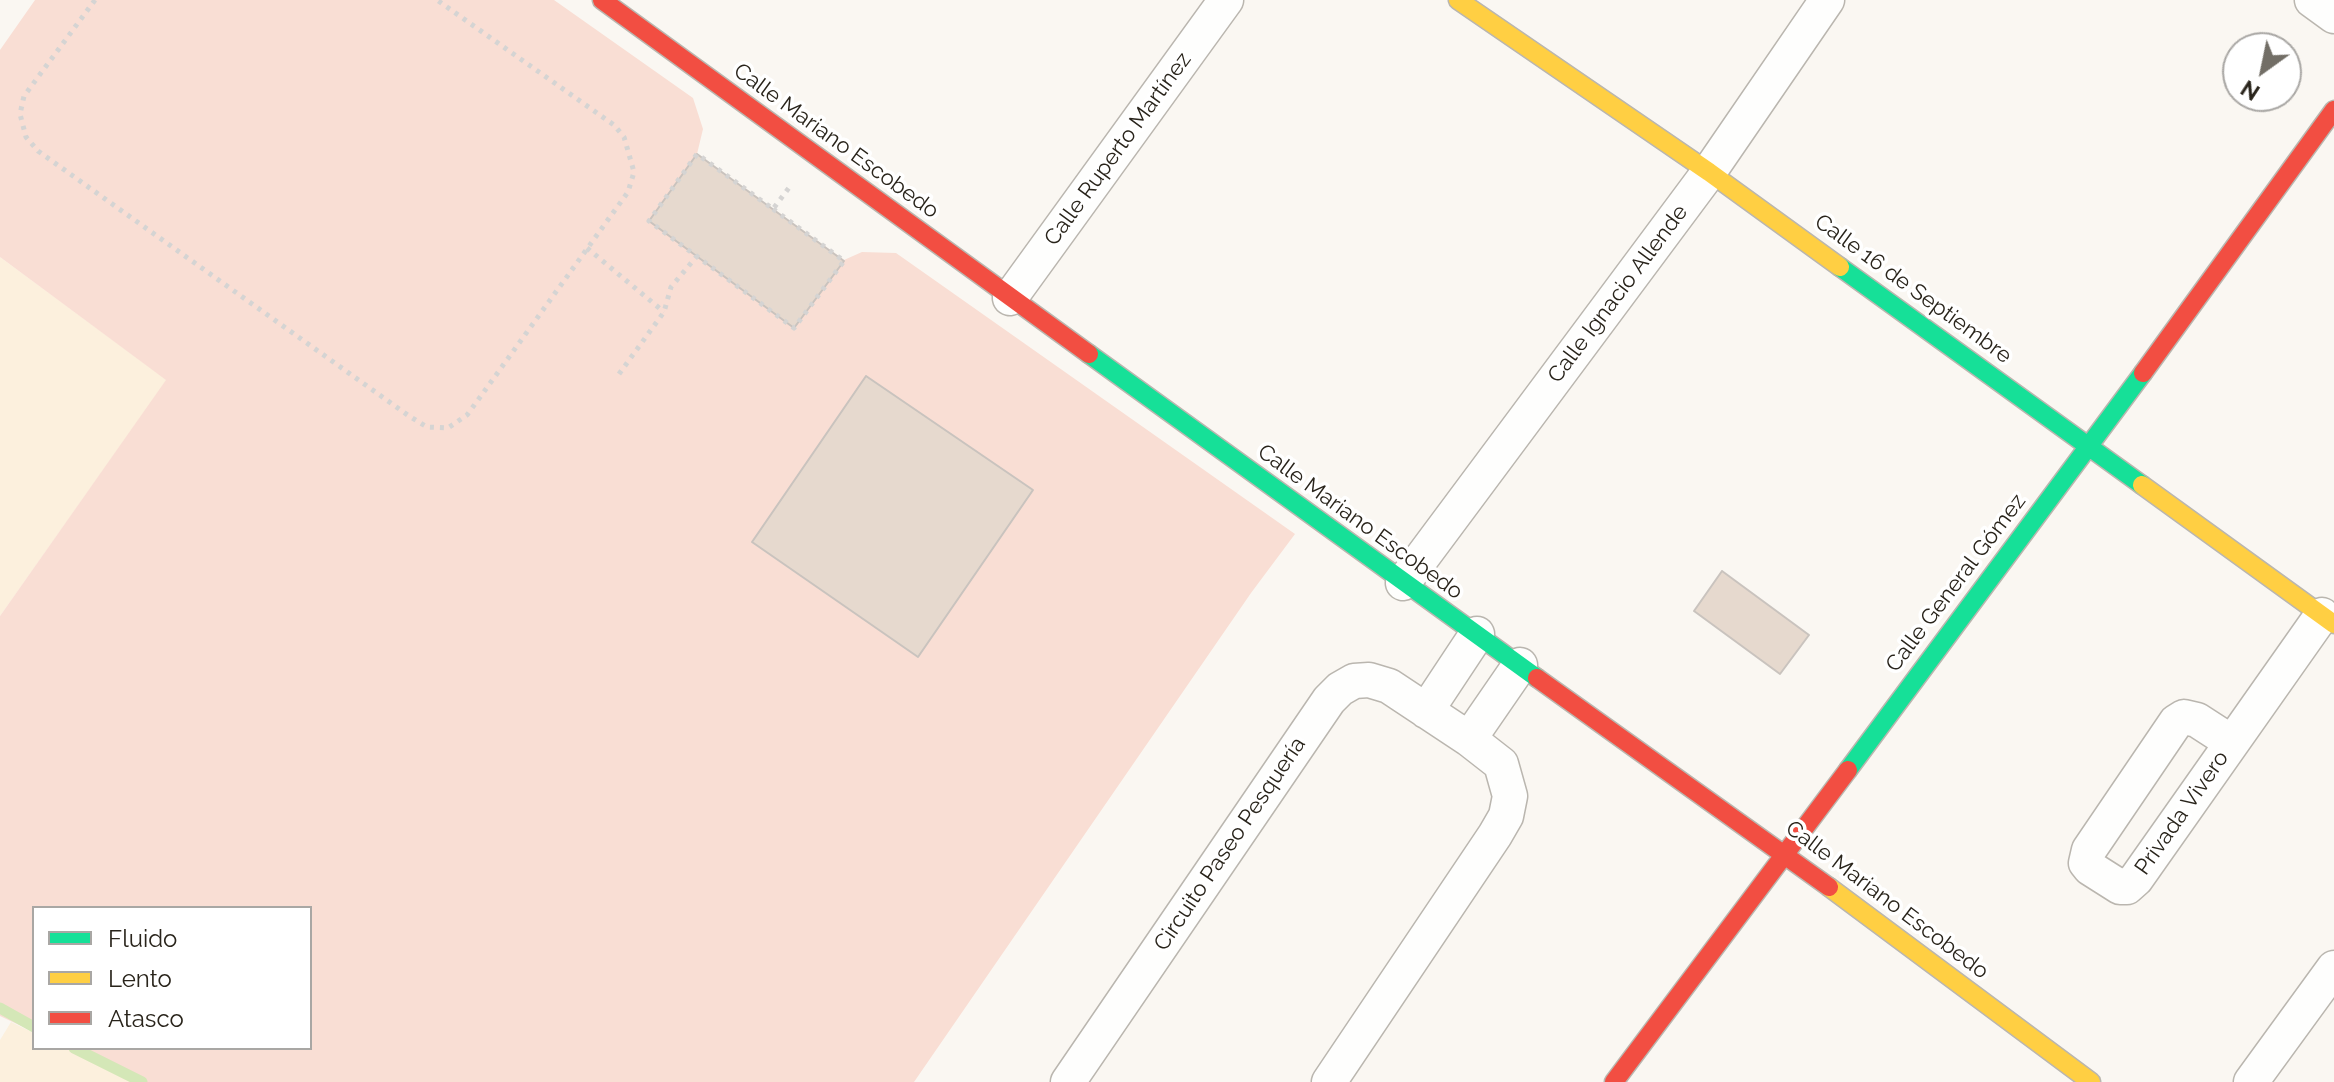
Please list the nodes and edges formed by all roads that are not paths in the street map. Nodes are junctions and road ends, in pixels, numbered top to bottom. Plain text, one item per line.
1 (1226, 0) edge
2 (1458, 0) edge
3 (1827, 0) edge
4 (2312, 0) edge
5 (610, 2) edge
6 (2334, 16) edge
7 (2334, 110) edge
8 (1709, 172) junction
9 (1010, 298) junction
10 (2090, 446) junction
11 (1403, 583) junction
12 (2328, 619) edge
13 (1477, 634) junction
14 (1520, 665) junction
15 (1426, 711) junction
16 (1469, 739) junction
17 (2231, 742) junction
18 (1783, 853) junction
19 (2334, 968) edge
20 (1068, 1082) edge
21 (1329, 1082) edge
22 (1614, 1082) edge
23 (2091, 1082) edge
24 (2251, 1082) edge

1 - 9 street, Calle Ruperto Martínez
2 - 8 street, Calle 16 de Septiembre
3 - 8 street, Calle Ignacio Allende
4 - 6 street
5 - 9 street, Calle Mariano Escobedo
7 - 10 street, Calle General Gómez
8 - 10 street, Calle 16 de Septiembre
8 - 11 street, Calle Ignacio Allende
9 - 11 street, Calle Mariano Escobedo
10 - 12 street, Calle 16 de Septiembre
10 - 18 street, Calle General Gómez
11 - 13 street, Calle Mariano Escobedo
12 - 17 street, Privada Vivero
13 - 14 street, Calle Mariano Escobedo
13 - 15 street
14 - 16 street
14 - 18 street, Calle Mariano Escobedo
15 - 16 street, Circuito Paseo Pesquería
15 - 20 street, Circuito Paseo Pesquería
16 - 21 street, Circuito Paseo Pesquería
17 - 17 street, Privada Vivero
18 - 22 street, Calle General Gómez
18 - 23 street, Calle Mariano Escobedo
19 - 24 street

